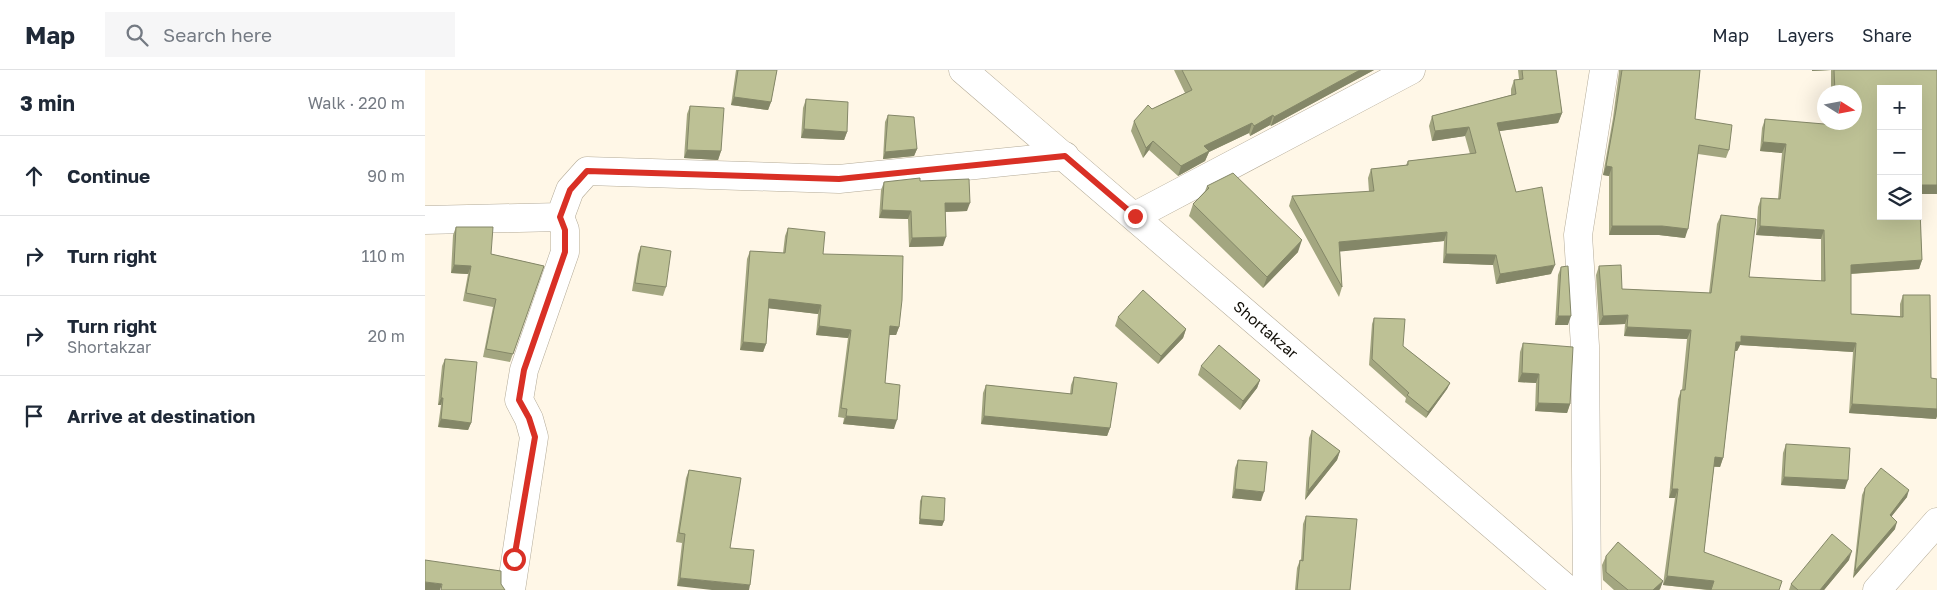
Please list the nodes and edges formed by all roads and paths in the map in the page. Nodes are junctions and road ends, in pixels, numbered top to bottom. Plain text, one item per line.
1 (963, 70) edge
2 (1411, 70) edge
3 (1604, 70) edge
4 (1065, 156) junction
5 (1135, 216) junction
6 (560, 217) junction
7 (425, 220) edge
8 (1937, 522) edge
9 (511, 590) edge
10 (1567, 590) edge
11 (1587, 590) edge
12 (1877, 590) edge

1 - 4 street, Shortakzar
2 - 5 street
3 - 11 street
4 - 5 street, Shortakzar
4 - 6 street
5 - 10 street, Shortakzar
6 - 7 street
6 - 9 street
8 - 12 street

